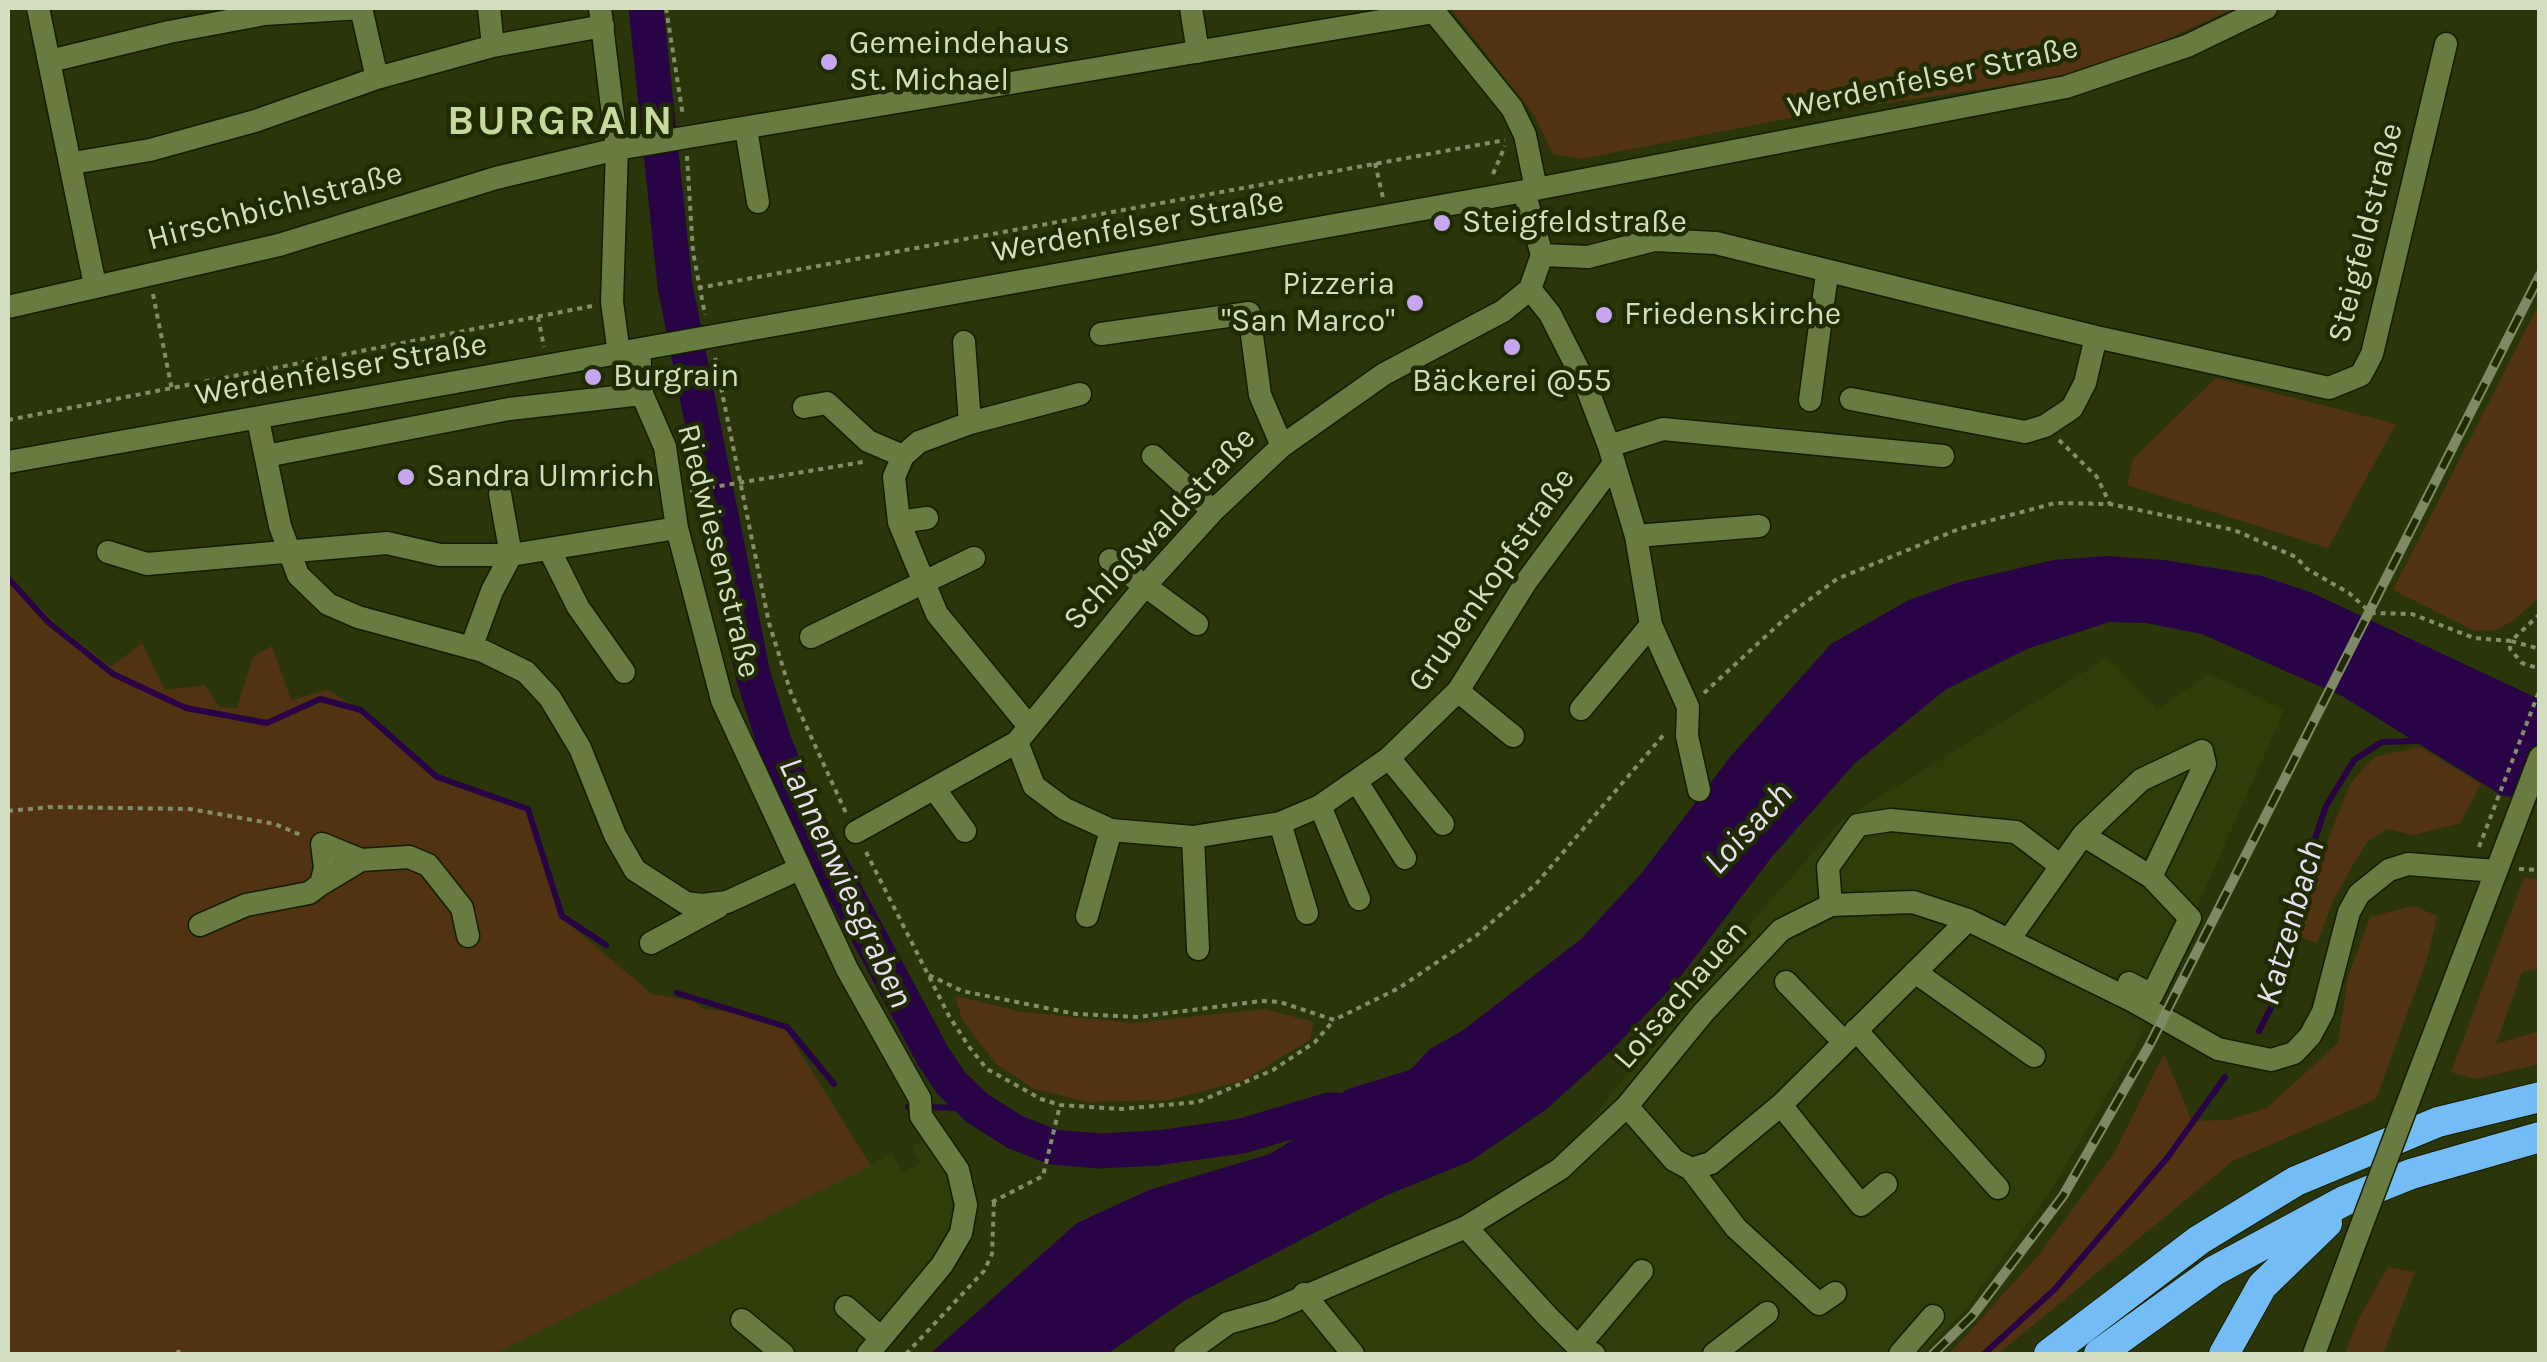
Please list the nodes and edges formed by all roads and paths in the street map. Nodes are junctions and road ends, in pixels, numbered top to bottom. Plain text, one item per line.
1 (38, 8) edge
2 (162, 8) edge
3 (361, 8) edge
4 (489, 8) edge
5 (666, 8) edge
6 (1190, 8) edge
7 (2266, 8) edge
8 (1432, 10) edge
9 (264, 11) edge
10 (602, 17) edge
11 (1344, 17) edge
12 (169, 32) junction
13 (2446, 44) dead end
14 (493, 46) junction
15 (1198, 52) junction
16 (50, 61) junction
17 (378, 78) junction
18 (746, 129) junction
19 (681, 140) junction
20 (616, 149) junction
21 (1376, 163) junction
22 (73, 164) junction
23 (1490, 178) dead end
24 (1530, 190) junction
25 (1400, 194) dead end
26 (758, 202) dead end
27 (1542, 255) junction
28 (150, 274) junction
29 (1828, 274) junction
30 (94, 285) junction
31 (698, 288) junction
32 (1530, 290) junction
33 (612, 302) junction
34 (8, 307) edge
35 (538, 317) junction
36 (1102, 334) dead end
37 (710, 337) junction
38 (2096, 337) junction
39 (964, 342) dead end
40 (629, 352) junction
41 (548, 366) junction
42 (172, 390) junction
43 (642, 394) junction
44 (1080, 394) dead end
45 (1851, 398) dead end
46 (1810, 400) dead end
47 (804, 407) dead end
48 (8, 420) edge
49 (258, 420) junction
50 (970, 423) junction
51 (2044, 426) junction
52 (1282, 446) junction
53 (266, 456) junction
54 (903, 456) junction
55 (1152, 456) dead end
56 (1610, 456) junction
57 (1942, 456) dead end
58 (8, 462) edge
59 (740, 480) junction
60 (696, 490) dead end
61 (500, 494) dead end
62 (2110, 504) junction
63 (1213, 511) junction
64 (928, 518) dead end
65 (900, 522) junction
66 (1759, 526) dead end
67 (677, 528) junction
68 (1636, 536) junction
69 (290, 549) junction
70 (550, 551) junction
71 (108, 552) dead end
72 (512, 555) junction
73 (974, 558) dead end
74 (1110, 560) dead end
75 (922, 586) junction
76 (1144, 588) junction
77 (2538, 617) edge
78 (1197, 624) dead end
79 (1651, 625) junction
80 (810, 637) dead end
81 (2510, 641) junction
82 (471, 648) junction
83 (2540, 649) edge
84 (2540, 669) edge
85 (624, 672) dead end
86 (1462, 686) junction
87 (2540, 689) edge
88 (1688, 707) junction
89 (1582, 710) dead end
90 (1511, 727) dead end
91 (1022, 733) junction
92 (2540, 757) edge
93 (1389, 758) junction
94 (1357, 782) junction
95 (1699, 790) dead end
96 (936, 792) junction
97 (1320, 806) junction
98 (8, 812) edge
99 (1280, 824) junction
100 (1443, 824) dead end
101 (1110, 830) junction
102 (965, 831) dead end
103 (856, 832) junction
104 (2082, 835) junction
105 (1193, 836) junction
106 (322, 844) junction
107 (1406, 858) dead end
108 (362, 860) junction
109 (2061, 866) junction
110 (799, 868) junction
111 (2470, 870) junction
112 (2506, 870) junction
113 (2540, 870) edge
114 (2150, 877) junction
115 (321, 884) junction
116 (1359, 899) dead end
117 (728, 902) junction
118 (1831, 904) junction
119 (1307, 913) dead end
120 (1086, 916) dead end
121 (1968, 920) junction
122 (200, 925) dead end
123 (468, 936) dead end
124 (2010, 938) junction
125 (651, 943) dead end
126 (1198, 948) dead end
127 (1915, 972) junction
128 (928, 975) junction
129 (1786, 982) dead end
130 (1334, 1020) junction
131 (1850, 1036) junction
132 (2034, 1056) dead end
133 (2540, 1097) edge
134 (1060, 1105) junction
135 (1781, 1105) junction
136 (1627, 1106) junction
137 (2540, 1137) edge
138 (1691, 1170) junction
139 (1886, 1184) dead end
140 (1998, 1188) dead end
141 (2344, 1201) junction
142 (994, 1202) junction
143 (966, 1205) junction
144 (1466, 1227) junction
145 (1642, 1271) dead end
146 (1835, 1293) dead end
147 (1304, 1294) junction
148 (846, 1307) dead end
149 (1768, 1313) dead end
150 (1933, 1316) dead end
151 (742, 1320) dead end
152 (875, 1346) edge
153 (1586, 1351) edge
154 (782, 1354) edge
155 (906, 1354) edge
156 (1185, 1354) edge
157 (1353, 1354) edge
158 (1714, 1354) edge
159 (1900, 1354) edge
160 (2049, 1354) edge
161 (2099, 1354) edge
162 (2224, 1354) edge
163 (2314, 1354) edge

1 - 16 street
2 - 12 street
3 - 9 street
3 - 17 street
4 - 14 street
5 - 19 path
6 - 15 street
7 - 24 street, Werdenfelser Straße
8 - 11 street, Hirschbichlstraße
8 - 24 street
9 - 12 street
10 - 14 street
10 - 20 street, Riedwiesenstraße
11 - 15 street, Hirschbichlstraße
12 - 16 street
13 - 38 street, Steigfeldstraße
14 - 17 street
15 - 18 street, Hirschbichlstraße
16 - 22 street
17 - 22 street
18 - 19 street, Hirschbichlstraße
18 - 26 street
19 - 20 street, Hirschbichlstraße
19 - 31 path
20 - 28 street, Hirschbichlstraße
20 - 33 street, Riedwiesenstraße
21 - 23 path
21 - 25 path
21 - 31 path
22 - 30 street
24 - 27 street
24 - 37 street, Werdenfelser Straße
27 - 29 street, Steigfeldstraße
27 - 32 street
28 - 30 street, Hirschbichlstraße
28 - 42 path
29 - 38 street, Steigfeldstraße
29 - 46 street
30 - 34 street, Hirschbichlstraße
31 - 37 path
32 - 52 street, Schloßwaldstraße
32 - 56 street, Grubenkopfstraße
33 - 35 path
33 - 40 street, Riedwiesenstraße
35 - 41 path
35 - 42 path
36 - 52 street
37 - 40 street, Werdenfelser Straße
37 - 59 path
38 - 51 street
39 - 50 street
40 - 41 street, Werdenfelser Straße
40 - 43 street, Riedwiesenstraße
41 - 49 street, Werdenfelser Straße
42 - 48 path
43 - 53 street, Riedwiesenstraße
43 - 67 street, Riedwiesenstraße
44 - 50 street
45 - 51 street
47 - 54 street
49 - 53 street
49 - 58 street, Werdenfelser Straße
50 - 54 street
51 - 62 path
52 - 63 street, Schloßwaldstraße
53 - 69 street
54 - 59 path
54 - 65 street, Grubenkopfstraße
55 - 63 street
56 - 57 street, Grubenkopfstraße
56 - 68 street, Grubenkopfstraße
56 - 86 street, Grubenkopfstraße
59 - 60 path
59 - 103 path
61 - 72 street
62 - 81 path
62 - 88 path
63 - 76 street, Schloßwaldstraße
64 - 65 street
65 - 75 street, Grubenkopfstraße
66 - 68 street
67 - 70 street
67 - 110 street, Riedwiesenstraße
68 - 79 street, Grubenkopfstraße
69 - 71 street
69 - 72 street
69 - 82 street
70 - 72 street
70 - 85 street
72 - 82 street
73 - 75 street
74 - 76 street
75 - 80 street
75 - 91 street, Grubenkopfstraße
76 - 78 street
76 - 91 street, Schloßwaldstraße
77 - 81 path
79 - 88 street, Grubenkopfstraße
79 - 89 street
81 - 83 path
81 - 84 path
82 - 117 street
86 - 90 street
86 - 93 street, Grubenkopfstraße
87 - 111 path
88 - 95 street, Grubenkopfstraße
88 - 130 path
91 - 96 street, Schloßwaldstraße
91 - 101 street, Grubenkopfstraße
92 - 112 street
93 - 94 street, Grubenkopfstraße
93 - 100 street
94 - 97 street, Grubenkopfstraße
94 - 107 street
96 - 102 street
96 - 103 street, Schloßwaldstraße
97 - 99 street, Grubenkopfstraße
97 - 116 street
98 - 106 path
99 - 105 street, Grubenkopfstraße
99 - 119 street
101 - 105 street, Grubenkopfstraße
101 - 120 street
103 - 128 path
104 - 109 street
104 - 114 street
104 - 114 street
105 - 126 street
106 - 108 street
106 - 115 street
108 - 115 street
108 - 123 street
109 - 118 street
109 - 124 street
110 - 117 street
110 - 143 street, Riedwiesenstraße
111 - 112 street, Loisachauen
111 - 124 street, Loisachauen
112 - 113 path
112 - 163 street, bridge
114 - 124 street
115 - 122 street
117 - 125 street
118 - 121 street, Loisachauen
118 - 136 street, Loisachauen
121 - 124 street, Loisachauen
121 - 127 street
127 - 131 street
127 - 132 street
128 - 130 path
128 - 134 path
129 - 131 street
130 - 134 path
131 - 135 street
131 - 140 street
133 - 160 highway
134 - 142 path
135 - 138 street
135 - 139 street
136 - 138 street
136 - 144 street, Loisachauen
137 - 141 highway
138 - 146 street
141 - 161 highway
141 - 162 highway
142 - 143 path
142 - 155 path
143 - 152 street
144 - 147 street, Loisachauen
144 - 153 street
145 - 153 street
147 - 156 street, Loisachauen
147 - 157 street
148 - 152 street
149 - 158 street
150 - 159 street
151 - 154 street

